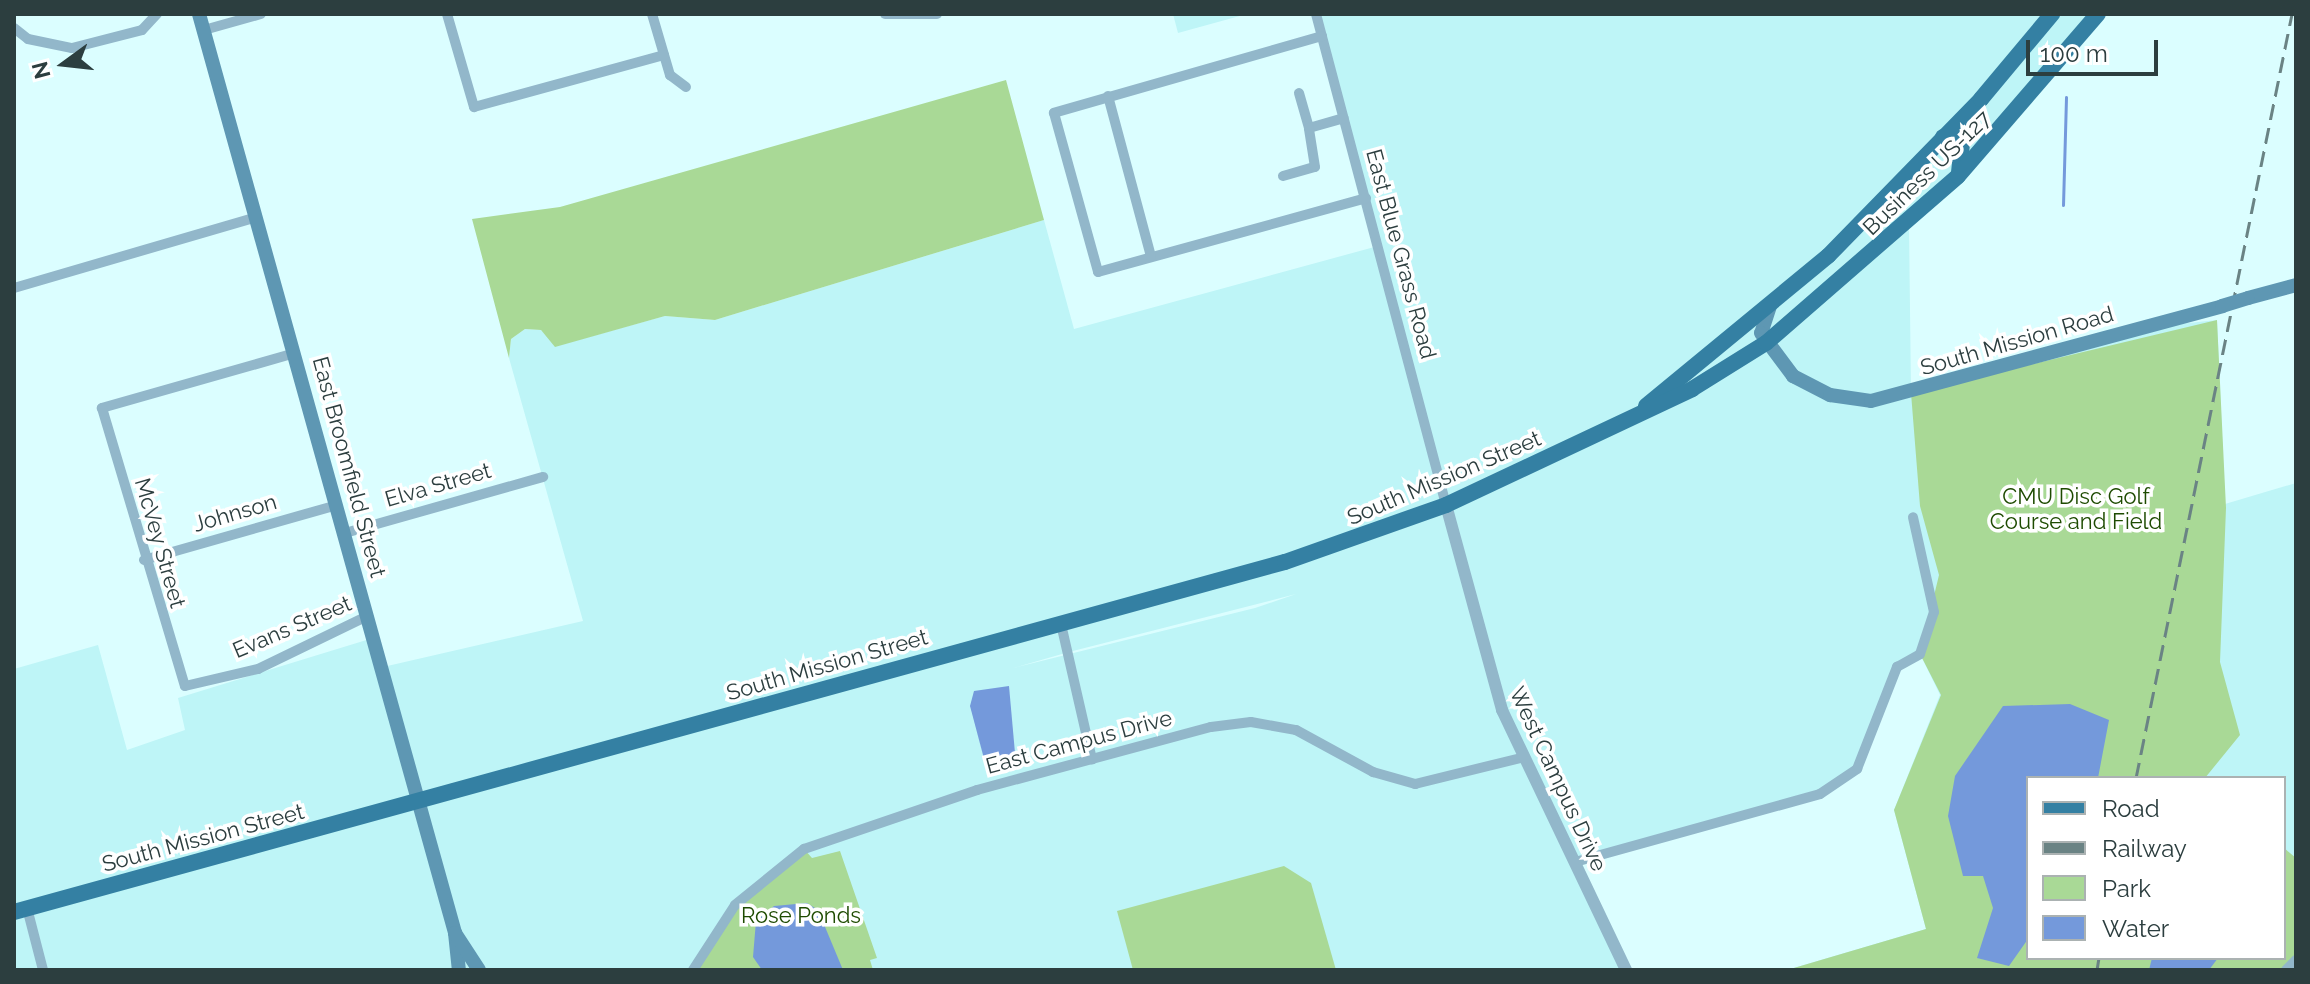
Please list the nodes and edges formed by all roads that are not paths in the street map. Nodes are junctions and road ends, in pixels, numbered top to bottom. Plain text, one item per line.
1 (157, 14) edge
2 (199, 14) edge
3 (261, 14) edge
4 (447, 14) edge
5 (652, 14) edge
6 (885, 14) edge
7 (937, 14) edge
8 (1316, 14) edge
9 (2052, 14) edge
10 (2098, 14) edge
11 (14, 28) edge
12 (204, 30) junction
13 (1322, 36) junction
14 (664, 55) junction
15 (686, 87) dead end
16 (1299, 93) dead end
17 (1108, 96) junction
18 (1344, 118) junction
19 (1309, 128) junction
20 (1943, 137) junction
21 (1283, 176) dead end
22 (1958, 176) junction
23 (1366, 198) junction
24 (257, 217) junction
25 (1151, 256) junction
26 (2296, 285) edge
27 (14, 288) edge
28 (1770, 306) junction
29 (1766, 343) junction
30 (295, 353) junction
31 (1636, 415) junction
32 (543, 477) dead end
33 (337, 505) junction
34 (1446, 505) junction
35 (1913, 517) dead end
36 (345, 533) junction
37 (144, 560) junction
38 (367, 616) junction
39 (1061, 624) junction
40 (185, 686) joint
41 (1521, 758) junction
42 (1092, 759) junction
43 (419, 802) junction
44 (1575, 862) junction
45 (20, 910) edge
46 (455, 933) junction
47 (2296, 960) edge
48 (43, 970) edge
49 (459, 970) edge
50 (479, 970) edge
51 (693, 970) edge
52 (1626, 970) edge
53 (2286, 970) edge

1 - 11 street
2 - 12 main road, East Broomfield Street
3 - 12 street
4 - 14 street
5 - 14 street
6 - 7 street
8 - 13 street, East Blue Grass Road
9 - 20 main road, Business US-127
10 - 22 main road, Business US-127
12 - 24 main road, East Broomfield Street
13 - 17 street
13 - 18 street, East Blue Grass Road
14 - 15 street
16 - 19 street
17 - 25 street
17 - 25 street
18 - 19 street
18 - 23 street, East Blue Grass Road
19 - 21 street
20 - 22 main road
20 - 28 main road, Business US-127
22 - 29 main road, Business US-127
23 - 25 street
23 - 34 street, East Blue Grass Road
24 - 27 street
24 - 30 main road, East Broomfield Street
26 - 29 main road, South Mission Road, bridge
28 - 29 main road
28 - 31 main road, South Mission Street
29 - 31 main road, South Mission Street
30 - 33 main road, East Broomfield Street
30 - 37 street, McVey Street
31 - 34 main road, South Mission Street
32 - 36 street, Elva Street
33 - 36 main road, East Broomfield Street
33 - 37 street, Johnson
34 - 39 main road, South Mission Street
34 - 41 street, West Campus Drive
35 - 44 street
36 - 38 main road, East Broomfield Street
37 - 40 street, McVey Street
38 - 40 street, Evans Street
38 - 43 main road, East Broomfield Street
39 - 42 street
39 - 43 main road, South Mission Street
41 - 42 street, East Campus Drive
41 - 44 street, West Campus Drive
42 - 51 street, East Campus Drive
43 - 45 main road, South Mission Street
43 - 46 main road, East Broomfield Street
44 - 52 street, West Campus Drive
45 - 48 street
46 - 49 main road, East Broomfield Street
46 - 50 main road, East Broomfield Street
47 - 53 street

